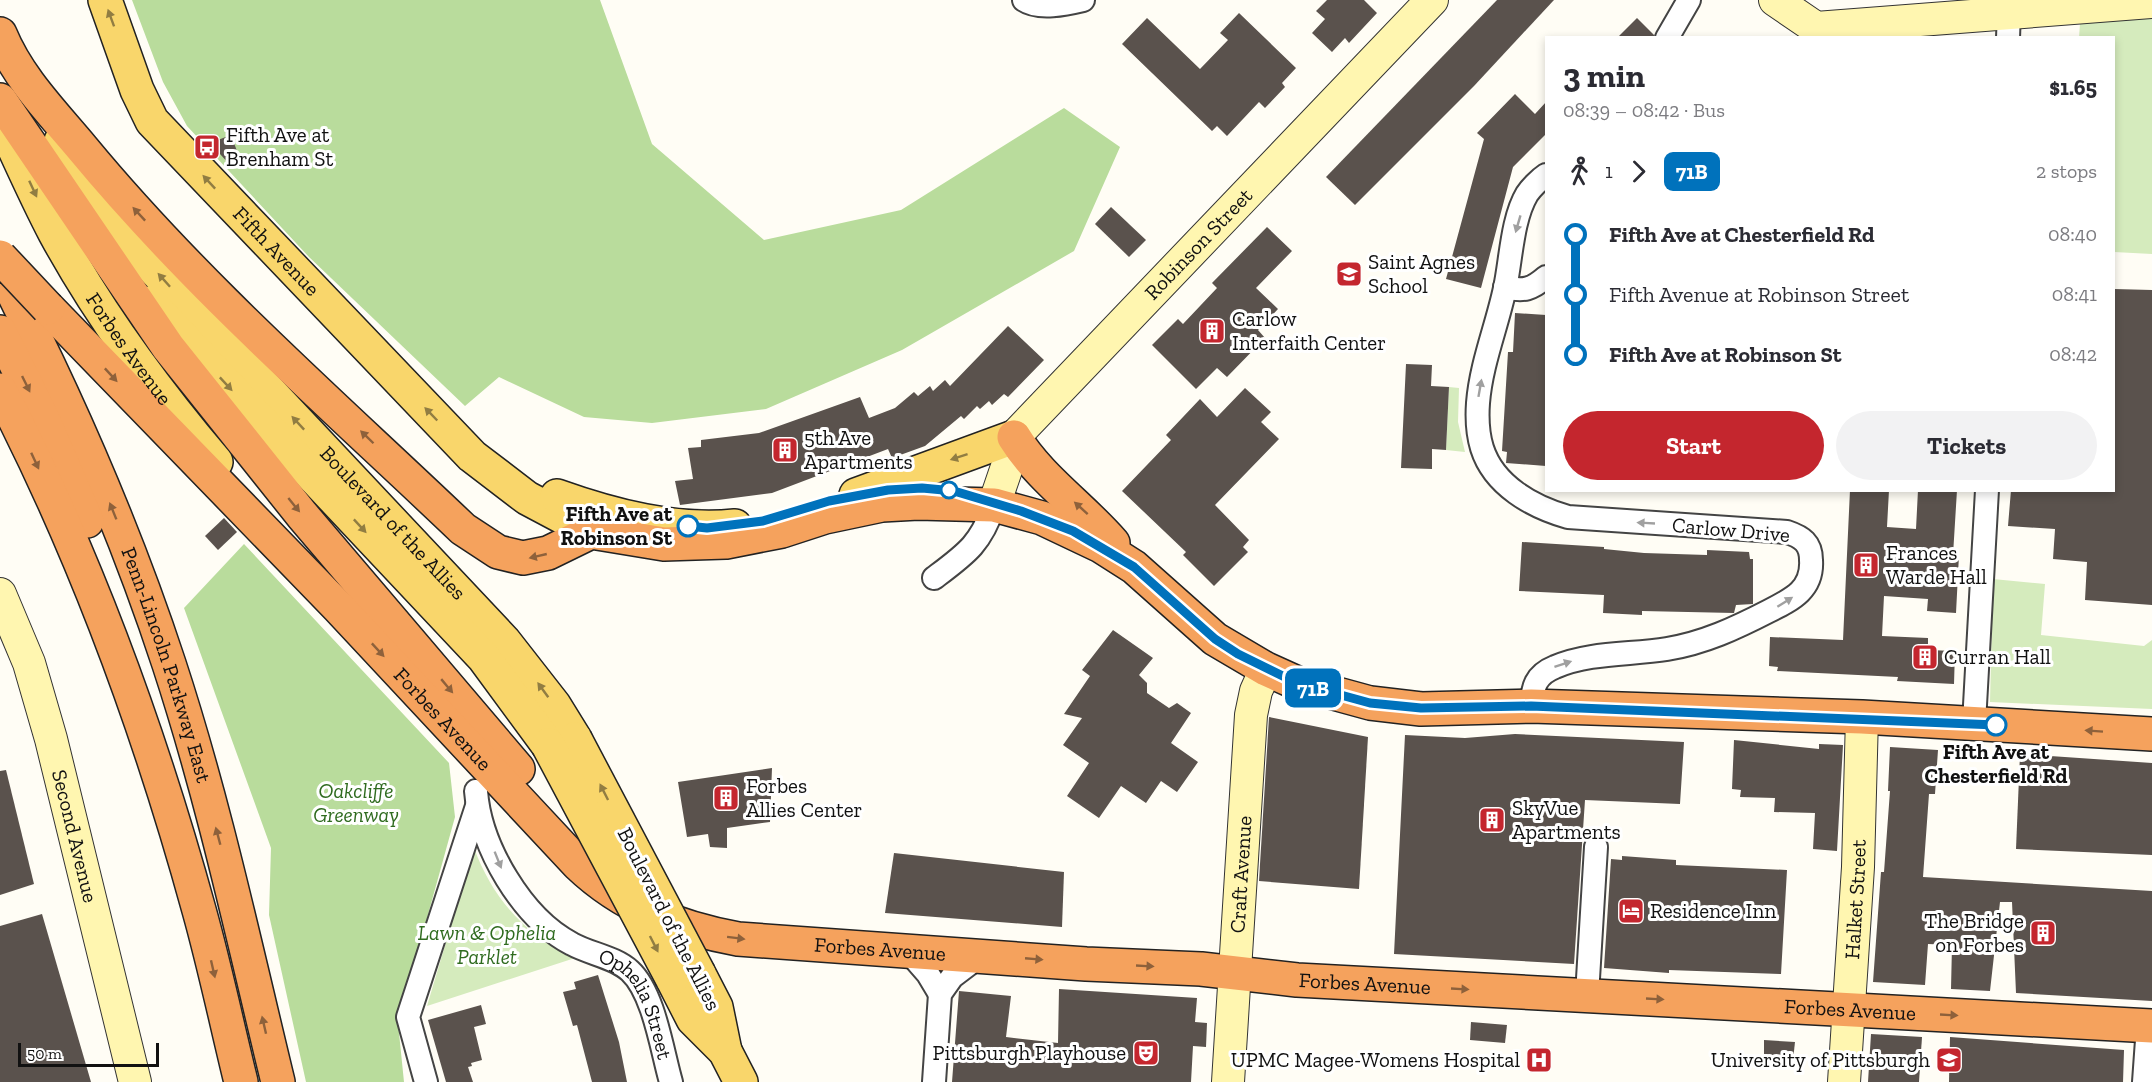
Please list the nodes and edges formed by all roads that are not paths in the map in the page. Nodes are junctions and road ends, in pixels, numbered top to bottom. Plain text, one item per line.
1 (105, 0) edge
2 (1024, 0) edge
3 (1083, 0) edge
4 (1432, 0) edge
5 (1689, 0) edge
6 (1775, 0) edge
7 (2152, 2) edge
8 (2009, 24) edge
9 (0, 34) edge
10 (1668, 36) edge
11 (17, 70) junction
12 (0, 100) edge
13 (11, 123) edge
14 (1545, 176) edge
15 (90, 230) junction
16 (0, 249) edge
17 (0, 257) edge
18 (0, 267) edge
19 (1545, 278) edge
20 (1505, 287) junction
21 (0, 332) edge
22 (40, 344) junction
23 (0, 390) edge
24 (1014, 437) junction
25 (493, 473) junction
26 (1987, 492) edge
27 (856, 495) junction
28 (994, 505) junction
29 (591, 532) junction
30 (1134, 567) junction
31 (934, 578) dead end
32 (0, 594) edge
33 (339, 607) junction
34 (1266, 669) junction
35 (1531, 706) junction
36 (1862, 717) junction
37 (1974, 723) junction
38 (2152, 734) edge
39 (562, 742) junction
40 (1596, 847) dead end
41 (200, 912) junction
42 (660, 916) junction
43 (908, 951) junction
44 (981, 955) junction
45 (1235, 972) junction
46 (940, 994) junction
47 (1587, 996) junction
48 (1849, 1010) junction
49 (2150, 1026) edge
50 (135, 1082) edge
51 (241, 1082) edge
52 (278, 1082) edge
53 (426, 1082) edge
54 (671, 1082) edge
55 (741, 1082) edge
56 (934, 1082) edge
57 (1228, 1082) edge
58 (1844, 1082) edge
59 (2144, 1082) edge

25 -> 1 main road, Fifth Avenue
2 - 3 street
4 - 24 street, Robinson Street
5 - 10 street
6 - 8 street
7 - 8 street
9 - 11 highway, Boulevard of the Allies
29 -> 11 highway
39 -> 11 main road, Boulevard of the Allies
12 - 13 highway, Boulevard of the Allies
13 - 15 highway, Boulevard of the Allies
13 -> 33 main road, Forbes Avenue
14 -> 20 street, Carlow Drive
15 -> 39 main road, Boulevard of the Allies
15 -> 42 highway
16 - 22 highway
17 -> 33 highway, bridge
18 - 22 highway, Penn-Lincoln Parkway East
19 - 20 street
35 -> 20 street, Carlow Drive
21 -> 41 highway
52 -> 22 highway, Penn-Lincoln Parkway East
23 -> 41 highway, Penn-Lincoln Parkway East
24 -> 27 main road
24 - 28 street
30 -> 24 highway
25 - 27 main road, Fifth Avenue
25 - 29 main road, Fifth Avenue
26 - 37 street
27 - 28 main road, Fifth Avenue
28 - 29 highway, Fifth Avenue
28 - 30 highway, Fifth Avenue
28 - 31 street
30 - 34 highway, Fifth Avenue
32 - 50 street, Second Avenue
33 -> 42 highway, Forbes Avenue
34 - 35 highway, Fifth Avenue
34 - 45 street, Craft Avenue
35 - 36 highway, Fifth Avenue
36 - 37 highway, Fifth Avenue
36 - 48 street, Halket Street
38 -> 37 highway, Fifth Avenue
39 - 55 main road, Boulevard of the Allies, bridge
40 - 47 street
41 -> 51 highway, Penn-Lincoln Parkway East
42 -> 43 highway, Forbes Avenue
43 - 44 highway, Forbes Avenue
43 - 46 street
44 -> 45 highway, Forbes Avenue
44 - 46 street
45 -> 47 highway, Forbes Avenue
45 - 57 street, Craft Avenue
46 - 56 street
47 -> 48 highway, Forbes Avenue
48 -> 49 highway, Forbes Avenue
48 - 58 street, Halket Street
49 - 59 street
53 -> 54 street, Ophelia Street

